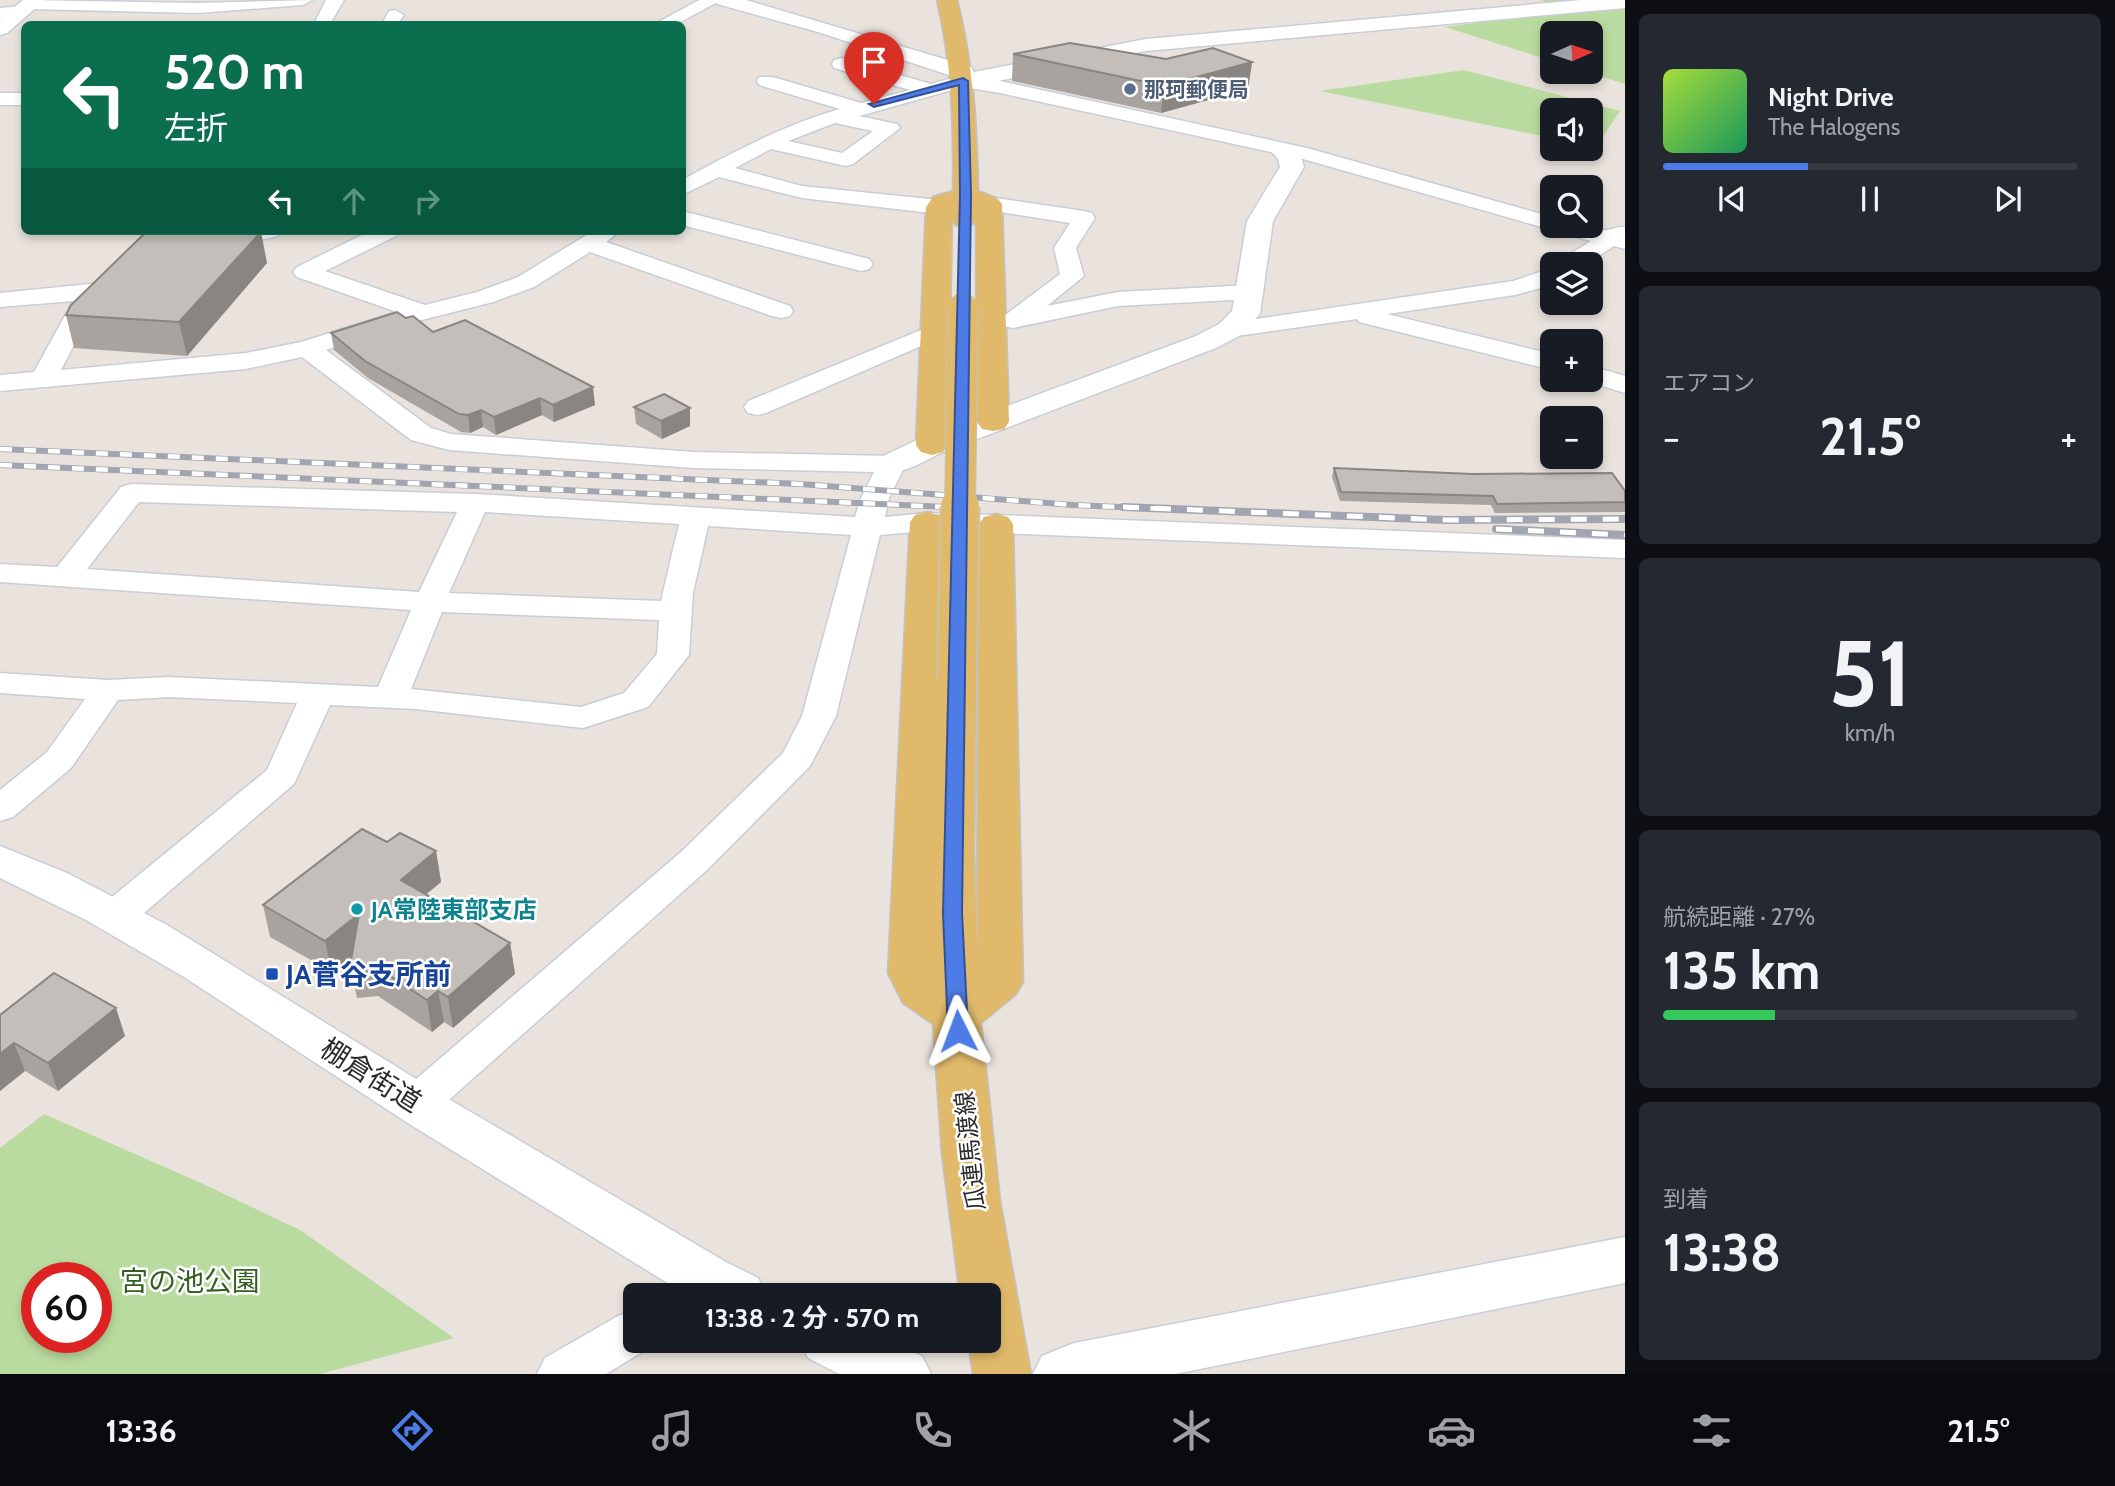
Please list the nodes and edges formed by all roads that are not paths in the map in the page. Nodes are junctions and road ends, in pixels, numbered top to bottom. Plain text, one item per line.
1 (303, 0) edge
2 (335, 0) edge
3 (712, 0) edge
4 (724, 0) edge
5 (947, 0) edge
6 (1625, 2) edge
7 (29, 5) edge
8 (228, 7) junction
9 (137, 8) junction
10 (0, 13) edge
11 (129, 21) edge
12 (221, 21) edge
13 (324, 21) edge
14 (670, 21) edge
15 (0, 29) edge
16 (841, 64) dead end
17 (963, 76) junction
18 (766, 82) dead end
19 (930, 89) junction
20 (0, 99) edge
21 (21, 99) edge
22 (857, 108) junction
23 (831, 116) junction
24 (768, 142) junction
25 (1282, 150) junction
26 (846, 160) junction
27 (716, 170) junction
28 (686, 187) edge
29 (823, 195) junction
30 (977, 200) junction
31 (939, 206) junction
32 (686, 219) edge
33 (1540, 221) edge
34 (252, 235) edge
35 (380, 235) edge
36 (599, 237) edge
37 (1619, 238) edge
38 (964, 245) dead end
39 (197, 247) edge
40 (1593, 252) edge
41 (861, 264) dead end
42 (1540, 281) edge
43 (1251, 292) junction
44 (963, 295) dead end
45 (0, 300) edge
46 (781, 311) dead end
47 (422, 312) junction
48 (1350, 313) junction
49 (1002, 325) junction
50 (1229, 330) junction
51 (933, 332) junction
52 (307, 348) junction
53 (1540, 359) edge
54 (44, 378) junction
55 (1603, 378) edge
56 (0, 383) edge
57 (1625, 384) edge
58 (757, 407) dead end
59 (993, 422) junction
60 (932, 445) junction
61 (892, 464) junction
62 (475, 503) junction
63 (696, 516) junction
64 (927, 522) junction
65 (996, 524) junction
66 (869, 527) junction
67 (1625, 549) edge
68 (0, 573) edge
69 (65, 577) junction
70 (430, 602) junction
71 (676, 611) junction
72 (0, 683) edge
73 (108, 690) junction
74 (318, 695) junction
75 (390, 698) junction
76 (0, 809) edge
77 (0, 862) edge
78 (115, 916) junction
79 (957, 1016) junction
80 (416, 1104) junction
81 (1625, 1260) edge
82 (700, 1283) edge
83 (986, 1283) edge
84 (623, 1338) edge
85 (853, 1353) edge
86 (998, 1353) edge
87 (562, 1374) edge
88 (902, 1374) edge
89 (1002, 1374) edge
90 (1062, 1374) edge

1 - 8 street
2 - 13 street
3 - 14 street
4 - 17 street
5 - 17 main road
6 - 17 street
7 - 9 street
7 - 10 street
7 - 15 street
8 - 9 street
8 - 12 street
9 - 11 street
16 - 19 street
17 - 19 street
17 - 25 street
17 - 30 main road
18 - 22 street
19 - 22 street
20 - 21 street
22 - 23 street
23 - 24 street
23 - 26 street
24 - 26 street
24 - 27 street
25 - 33 street
25 - 43 street
26 - 29 street
27 - 28 street
27 - 29 street
29 - 31 street
30 - 31 main road
30 - 38 main road
30 - 49 main road
30 - 49 street
31 - 51 main road
32 - 41 street
34 - 39 street
35 - 47 street
36 - 46 street
36 - 47 street
37 - 40 street
42 - 48 street
43 - 49 street
43 - 50 street
44 - 79 main road, 瓜連馬渡線, bridge
45 - 54 street
47 - 52 street
48 - 50 street
48 - 53 street
49 - 59 main road
50 - 59 street
51 - 58 street
51 - 60 main road
52 - 54 street
52 - 61 street
54 - 56 street
55 - 57 street
59 - 60 street
60 - 61 street
61 - 66 street
62 - 63 street
62 - 69 street
62 - 70 street
63 - 66 street
63 - 71 street
64 - 65 street
64 - 66 street
64 - 79 main road
65 - 67 street
65 - 79 main road
66 - 80 street
68 - 69 street
69 - 70 street
70 - 71 street
70 - 75 street
71 - 75 street
72 - 73 street
73 - 74 street
73 - 76 street
74 - 75 street
74 - 78 street
77 - 78 street, 棚倉街道
78 - 80 street, 棚倉街道
79 - 83 main road, 瓜連馬渡線
80 - 82 street, 棚倉街道
81 - 90 street
84 - 87 street
85 - 88 street
86 - 89 main road, 瓜連馬渡線

